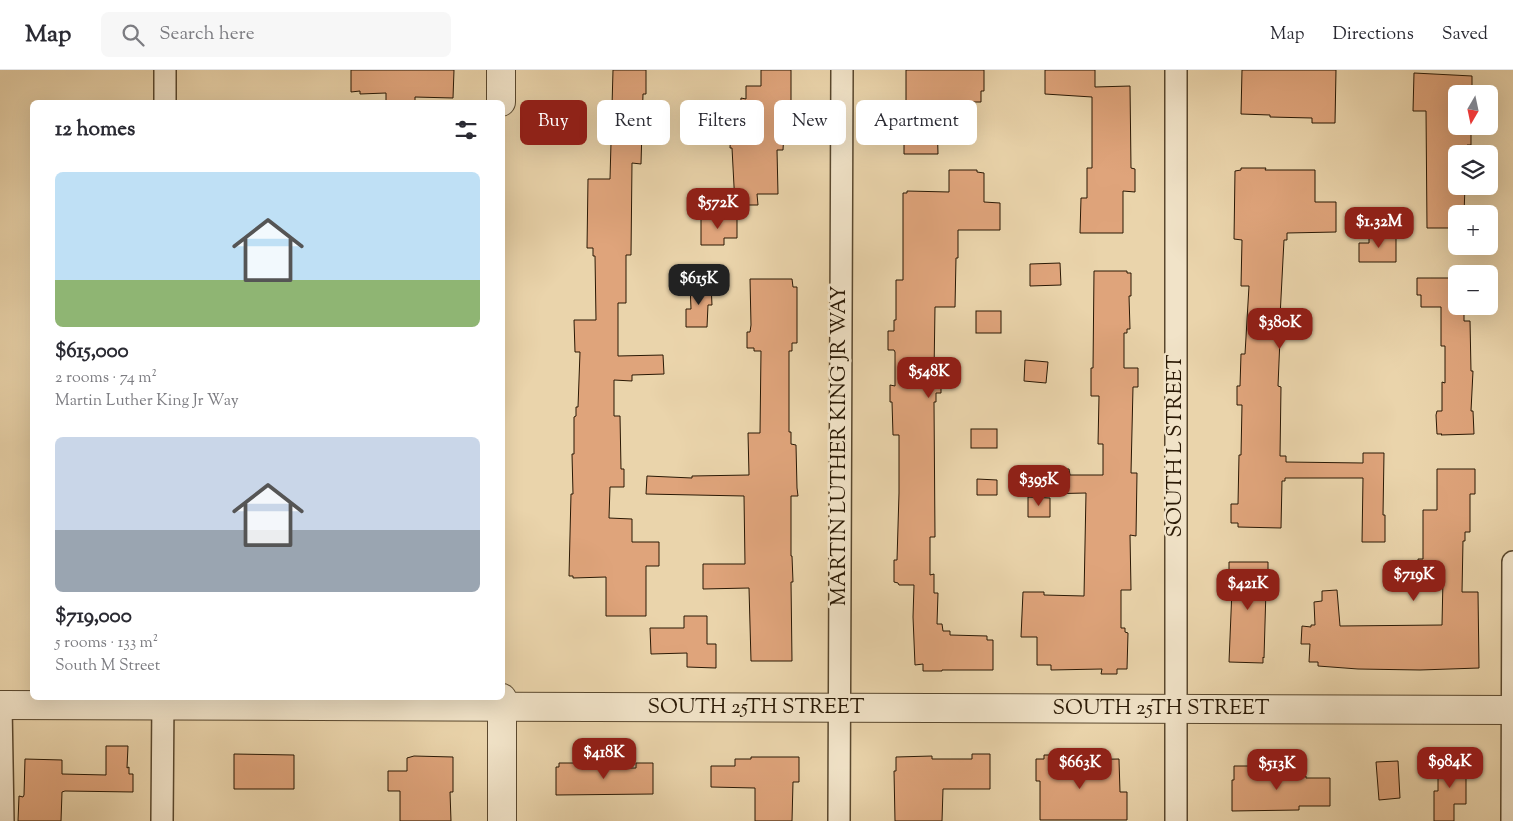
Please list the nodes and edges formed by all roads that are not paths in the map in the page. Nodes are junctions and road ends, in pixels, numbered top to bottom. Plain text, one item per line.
1 (166, 70) edge
2 (501, 70) edge
3 (842, 70) edge
4 (1176, 70) edge
5 (165, 100) edge
6 (501, 100) edge
7 (1513, 562) edge
8 (163, 702) edge
9 (502, 702) edge
10 (1, 705) edge
11 (839, 708) junction
12 (1176, 709) junction
13 (1513, 710) edge
14 (2, 821) edge
15 (162, 821) edge
16 (502, 821) edge
17 (838, 821) edge
18 (1176, 821) edge
19 (1512, 821) edge

1 - 5 street
2 - 6 street
3 - 11 street, MARTIN LUTHER KING JR WAY
4 - 12 street, SOUTH L STREET
7 - 13 street
8 - 9 street, SOUTH 25TH STREET
8 - 10 street, SOUTH 25TH STREET
8 - 15 street
9 - 11 street, SOUTH 25TH STREET
9 - 16 street
10 - 14 street
11 - 12 street, SOUTH 25TH STREET
11 - 17 street, MARTIN LUTHER KING JR WAY
12 - 13 street, SOUTH 25TH STREET
12 - 18 street, SOUTH L STREET
13 - 19 street

